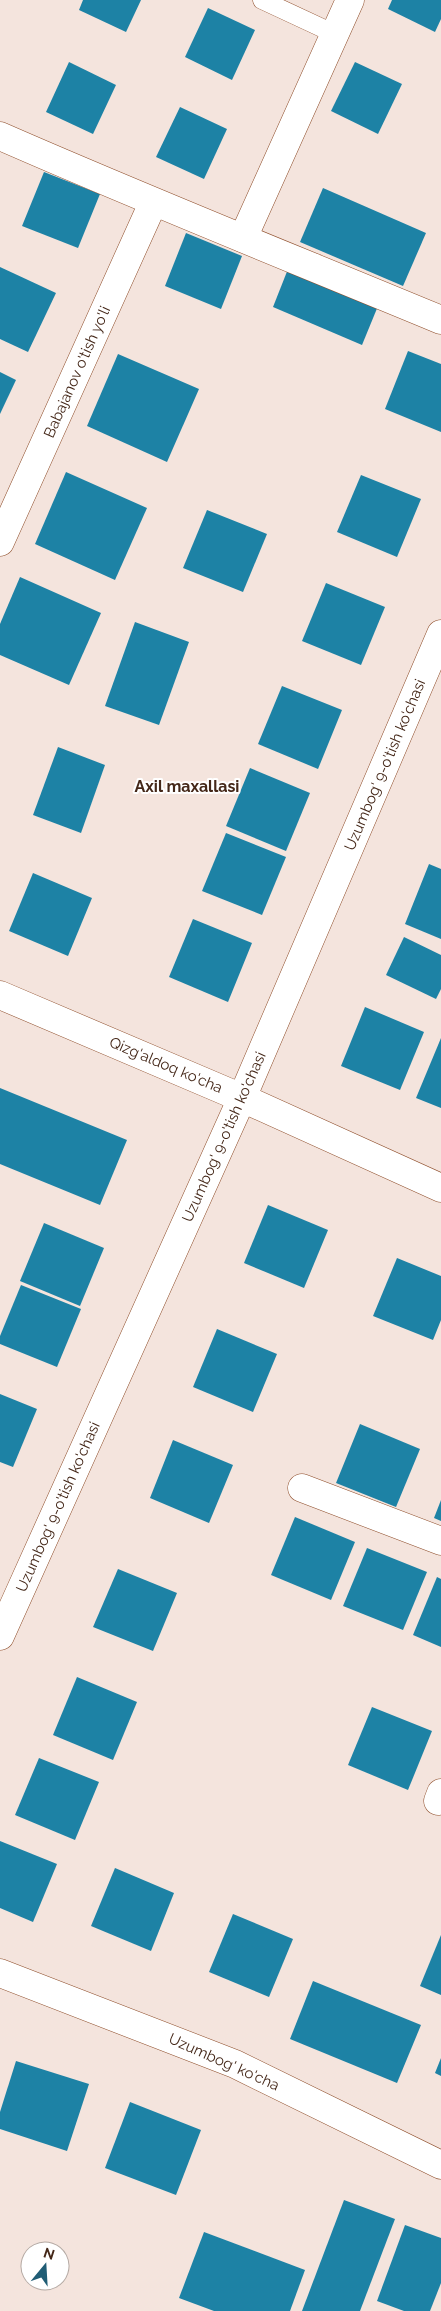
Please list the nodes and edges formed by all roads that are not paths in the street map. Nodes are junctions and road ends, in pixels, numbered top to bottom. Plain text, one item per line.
1 (262, 0) edge
2 (350, 0) edge
3 (335, 34) junction
4 (0, 136) edge
5 (153, 203) junction
6 (244, 238) junction
7 (441, 320) edge
8 (0, 542) edge
9 (441, 634) edge
10 (0, 994) edge
11 (242, 1098) junction
12 (441, 1188) edge
13 (302, 1488) dead end
14 (441, 1541) edge
15 (0, 1636) edge
16 (0, 1973) edge
17 (441, 2165) edge

1 - 3 lane
2 - 3 street
3 - 6 street
4 - 5 street
5 - 6 street
5 - 8 street, Babajanov o'tish yo'li
6 - 7 street
9 - 11 street, Uzumbog' 9-o'tish ko'chasi
10 - 11 street, Qizg'aldoq ko'cha
11 - 12 street, Qizg'aldoq ko'cha
11 - 15 street, Uzumbog' 9-o'tish ko'chasi
13 - 14 street
16 - 17 street, Uzumbog' ko'cha

